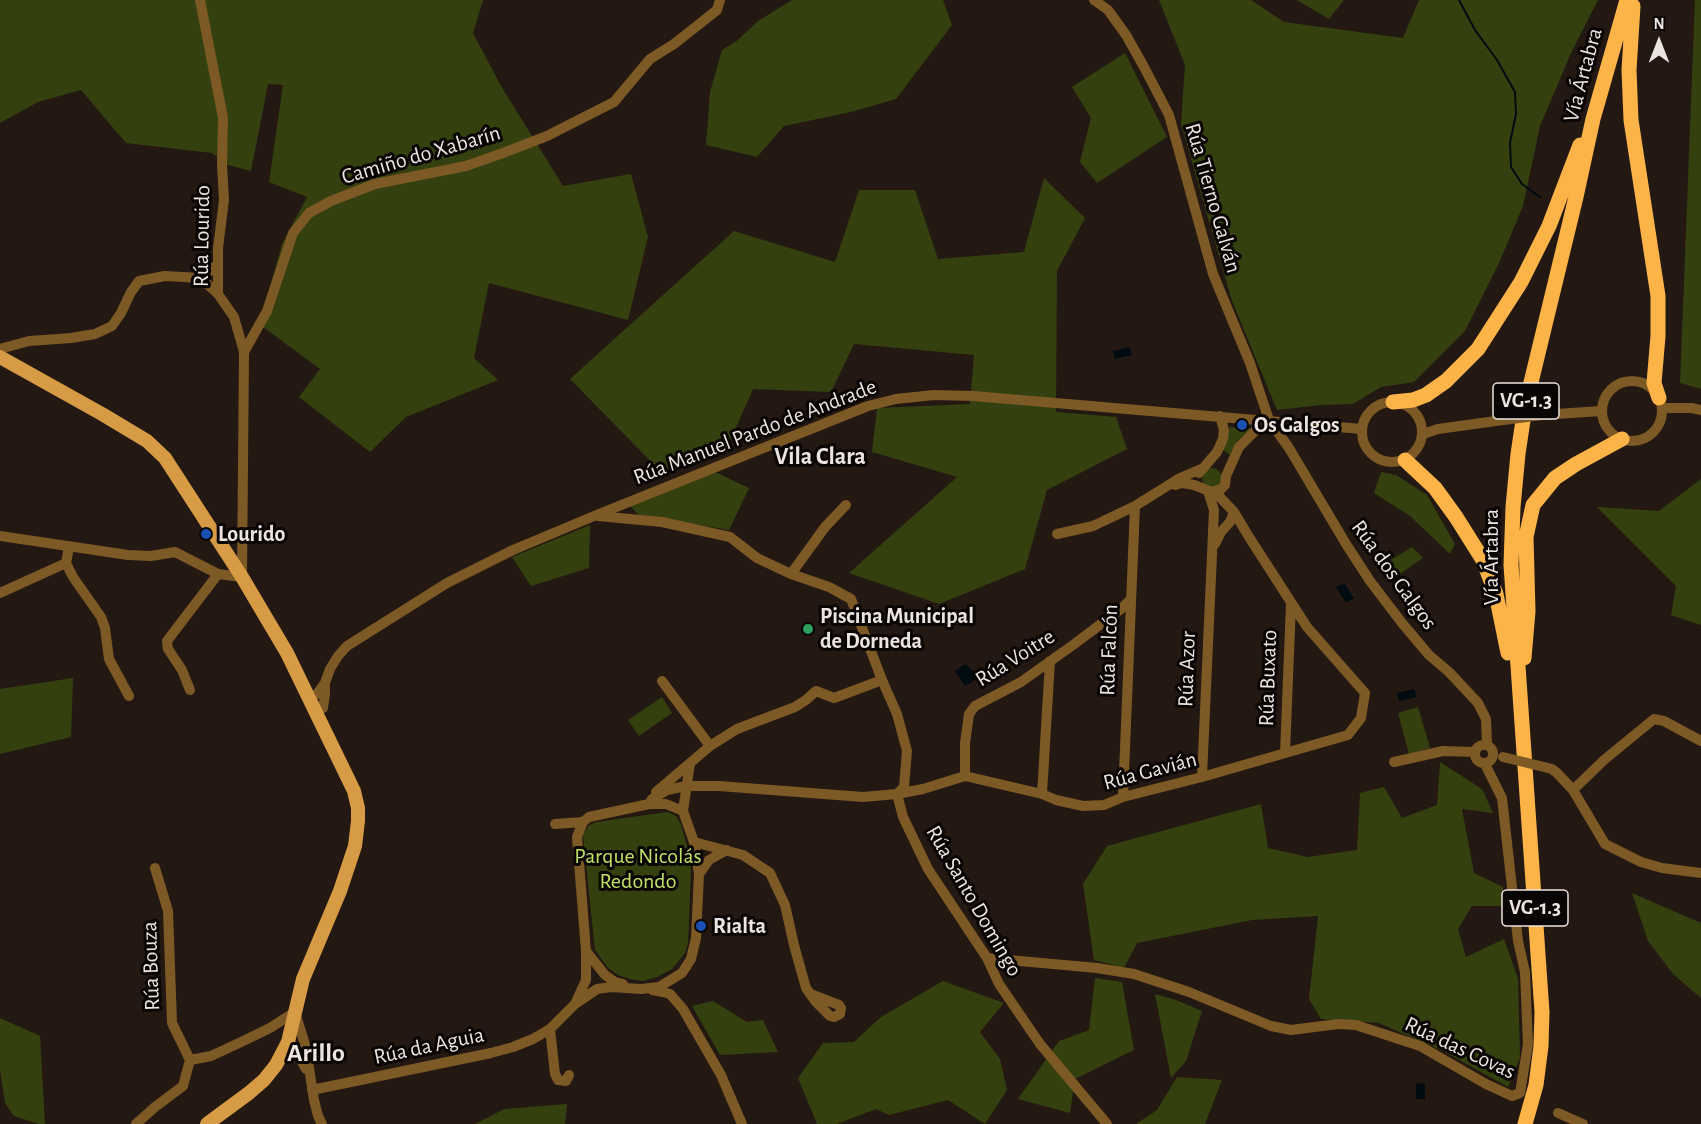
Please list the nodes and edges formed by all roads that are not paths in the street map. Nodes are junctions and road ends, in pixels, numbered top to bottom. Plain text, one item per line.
1 (200, 0) edge
2 (720, 0) edge
3 (1094, 0) edge
4 (1627, 0) edge
5 (1634, 0) edge
6 (1593, 118) junction
7 (218, 264) junction
8 (201, 278) junction
9 (218, 294) junction
10 (0, 350) edge
11 (244, 352) junction
12 (0, 357) edge
13 (1393, 402) junction
14 (1661, 403) junction
15 (1701, 410) edge
16 (1601, 411) junction
17 (1220, 416) junction
18 (1269, 420) junction
19 (1362, 429) junction
20 (1423, 434) junction
21 (1622, 439) junction
22 (1405, 460) junction
23 (1204, 467) junction
24 (1168, 487) junction
25 (1216, 487) junction
26 (846, 505) dead end
27 (1135, 506) junction
28 (1232, 509) junction
29 (594, 516) junction
30 (1221, 532) junction
31 (1057, 534) dead end
32 (0, 536) edge
33 (1249, 537) junction
34 (69, 547) junction
35 (1211, 562) junction
36 (66, 563) junction
37 (218, 574) junction
38 (791, 574) junction
39 (242, 577) junction
40 (0, 593) edge
41 (1130, 600) junction
42 (1291, 604) junction
43 (1105, 621) junction
44 (1129, 628) junction
45 (1050, 661) junction
46 (882, 680) junction
47 (662, 681) dead end
48 (190, 690) dead end
49 (1519, 691) junction
50 (129, 696) dead end
51 (316, 701) junction
52 (1701, 741) edge
53 (710, 746) junction
54 (1475, 752) junction
55 (1285, 753) junction
56 (1494, 753) junction
57 (1394, 762) dead end
58 (690, 763) junction
59 (1485, 764) junction
60 (965, 776) junction
61 (1202, 777) junction
62 (686, 786) junction
63 (1573, 790) junction
64 (897, 794) junction
65 (1042, 794) junction
66 (1123, 797) junction
67 (645, 805) junction
68 (683, 811) junction
69 (583, 822) junction
70 (555, 824) dead end
71 (694, 842) junction
72 (727, 850) junction
73 (155, 868) dead end
74 (1701, 873) edge
75 (699, 874) junction
76 (586, 951) junction
77 (987, 958) junction
78 (682, 973) junction
79 (586, 980) junction
80 (638, 988) junction
81 (597, 989) junction
82 (813, 995) junction
83 (575, 1004) junction
84 (683, 1010) junction
85 (296, 1012) junction
86 (550, 1029) junction
87 (304, 1043) junction
88 (292, 1044) junction
89 (190, 1060) junction
90 (569, 1075) dead end
91 (310, 1076) junction
92 (312, 1090) junction
93 (1558, 1113) dead end
94 (736, 1118) edge
95 (136, 1124) edge
96 (207, 1124) edge
97 (322, 1124) edge
98 (742, 1124) edge
99 (1107, 1124) edge
100 (1526, 1124) edge
101 (1584, 1124) edge

1 - 7 street, Rúa Lourido
2 - 11 street, Camiño do Xabarín
3 - 18 street, Rúa Tierno Galván
4 - 6 highway, Vía Ártabra / VG-1.3
5 - 14 highway
6 - 13 highway
6 - 49 highway, Vía Ártabra / VG-1.3
7 - 8 street
7 - 9 street, Rúa Lourido
8 - 9 street
8 - 10 street
9 - 11 street, Rúa Lourido
11 - 39 street, Rúa Lourido
12 - 39 main road
13 - 19 street
13 - 20 street
14 - 15 street
14 - 16 street
14 - 21 street
16 - 20 street, bridge
16 - 21 street
17 - 18 street, Rúa Manuel Pardo de Andrade
17 - 23 street
17 - 29 street, Rúa Manuel Pardo de Andrade
18 - 19 street, Rúa Manuel Pardo de Andrade
18 - 25 street
18 - 56 street, Rúa dos Galgos
19 - 22 street
20 - 22 street
21 - 49 highway
22 - 49 highway
23 - 24 street
23 - 25 street
23 - 25 street
24 - 25 street
24 - 27 street
25 - 28 street, Rúa Gavián
25 - 35 street, Rúa Azor
26 - 38 street
27 - 31 street
27 - 41 street, Rúa Falcón
28 - 30 street, Rúa Azor
28 - 33 street, Rúa Gavián
29 - 38 street
29 - 51 street, Rúa Manuel Pardo de Andrade
30 - 33 street
30 - 35 street, Rúa Azor
32 - 34 street
33 - 42 street, Rúa Gavián
34 - 36 street
34 - 37 street
35 - 61 street, Rúa Azor
36 - 40 street
36 - 50 street
37 - 39 street
37 - 48 street
38 - 46 street
39 - 51 main road
41 - 43 street, Rúa Voitre
41 - 44 street, Rúa Falcón
42 - 55 street, Rúa Buxato
42 - 55 street, Rúa Gavián
43 - 44 street
43 - 45 street, Rúa Voitre
44 - 66 street, Rúa Falcón
45 - 60 street, Rúa Voitre
45 - 65 street
46 - 53 street
46 - 64 street
47 - 53 street
49 - 100 highway, Vía Ártabra / VG-1.3
51 - 85 main road
52 - 63 street
53 - 58 street
54 - 56 street
54 - 57 street
54 - 59 street
55 - 61 street, Rúa Gavián
56 - 59 street
56 - 63 street, bridge
58 - 62 street
58 - 67 street
59 - 77 street, Rúa das Covas
60 - 64 street
60 - 65 street, Rúa Gavián
61 - 66 street, Rúa Gavián
62 - 64 street
62 - 67 street
62 - 68 street
63 - 74 street
64 - 77 street, Rúa Santo Domingo
65 - 66 street, Rúa Gavián
67 - 68 street
67 - 69 street
68 - 71 street
69 - 70 street
69 - 76 street, Rúa da Aguia
71 - 72 street
71 - 75 street
72 - 75 street
72 - 82 street
73 - 89 street, Rúa Bouza
75 - 78 street
76 - 79 street, Rúa da Aguia
76 - 80 street
77 - 99 street, Rúa Santo Domingo
78 - 80 street
78 - 84 street
79 - 81 street
79 - 83 street, Rúa da Aguia
80 - 81 street
80 - 84 street
81 - 83 street, Rúa da Aguia
82 - 82 street
83 - 86 street, Rúa da Aguia
84 - 94 street
85 - 87 street
85 - 88 main road
85 - 89 street
86 - 90 street
86 - 92 street, Rúa da Aguia
87 - 88 street
87 - 91 street
88 - 91 street
88 - 96 main road
89 - 95 street
91 - 92 street
92 - 97 street
93 - 101 street
94 - 98 street

